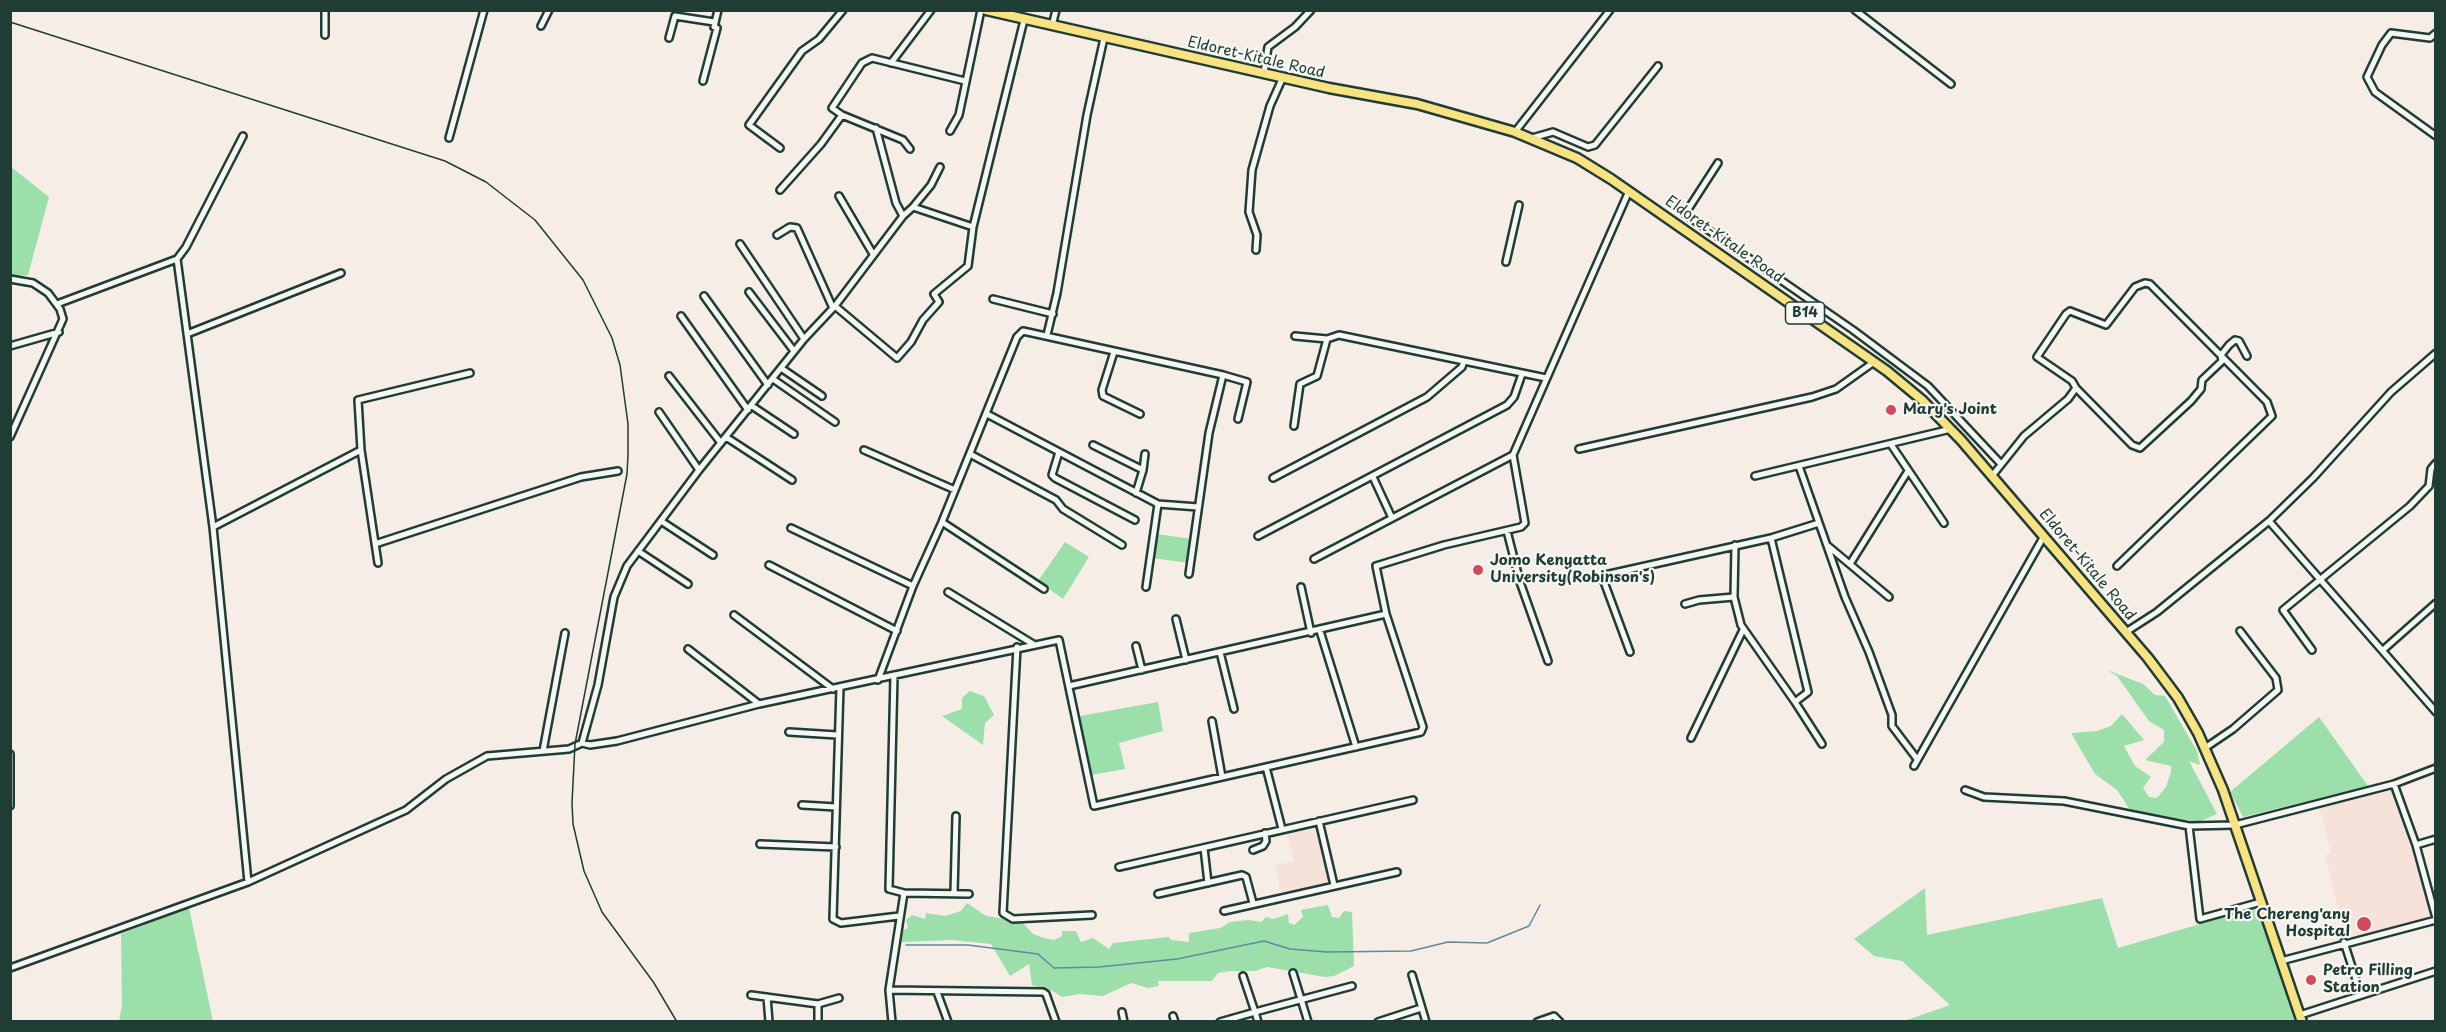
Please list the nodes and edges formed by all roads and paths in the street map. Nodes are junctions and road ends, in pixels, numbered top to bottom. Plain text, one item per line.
1 (325, 10) edge
2 (484, 10) edge
3 (549, 10) edge
4 (718, 10) edge
5 (843, 10) edge
6 (931, 10) edge
7 (981, 10) edge
8 (986, 10) edge
9 (1056, 10) edge
10 (1311, 10) edge
11 (1610, 10) edge
12 (1855, 10) edge
13 (1024, 20) junction
14 (714, 22) junction
15 (1052, 26) junction
16 (541, 27) dead end
17 (2436, 33) edge
18 (325, 35) dead end
19 (669, 38) dead end
20 (1104, 38) junction
21 (891, 63) junction
22 (1658, 66) dead end
23 (1264, 74) junction
24 (1283, 77) junction
25 (703, 81) dead end
26 (965, 81) junction
27 (1951, 84) dead end
28 (842, 115) junction
29 (876, 128) junction
30 (950, 131) dead end
31 (1515, 132) junction
32 (243, 136) dead end
33 (2436, 136) edge
34 (449, 138) dead end
35 (1530, 138) junction
36 (780, 148) dead end
37 (910, 150) dead end
38 (1719, 163) dead end
39 (940, 167) dead end
40 (780, 190) dead end
41 (1629, 191) junction
42 (839, 196) dead end
43 (1519, 205) dead end
44 (913, 207) junction
45 (903, 216) junction
46 (973, 227) junction
47 (777, 235) dead end
48 (740, 244) dead end
49 (1256, 250) dead end
50 (873, 254) junction
51 (177, 259) junction
52 (1506, 262) dead end
53 (341, 273) dead end
54 (10, 279) edge
55 (749, 292) dead end
56 (704, 296) dead end
57 (993, 299) dead end
58 (57, 304) junction
59 (834, 306) junction
60 (1053, 314) junction
61 (681, 316) dead end
62 (59, 332) junction
63 (187, 334) junction
64 (1047, 335) junction
65 (1295, 336) dead end
66 (804, 339) junction
67 (1327, 339) junction
68 (10, 346) edge
69 (795, 351) junction
70 (1114, 352) junction
71 (2436, 353) edge
72 (2220, 354) junction
73 (2247, 356) dead end
74 (1464, 361) junction
75 (1874, 362) junction
76 (781, 368) junction
77 (470, 374) dead end
78 (1522, 374) junction
79 (1223, 375) junction
80 (669, 376) dead end
81 (1546, 378) junction
82 (773, 379) junction
83 (768, 385) junction
84 (2076, 388) junction
85 (822, 396) dead end
86 (750, 408) junction
87 (659, 412) dead end
88 (987, 414) junction
89 (1140, 414) dead end
90 (1238, 419) dead end
91 (835, 422) dead end
92 (1294, 426) dead end
93 (1951, 429) junction
94 (794, 434) dead end
95 (10, 437) edge
96 (726, 437) junction
97 (721, 443) junction
98 (1093, 445) dead end
99 (1892, 446) junction
100 (1579, 449) dead end
101 (361, 450) junction
102 (864, 450) dead end
103 (1059, 452) junction
104 (970, 454) junction
105 (1145, 454) dead end
106 (1513, 455) junction
107 (2436, 463) edge
108 (2001, 464) junction
109 (1799, 466) junction
110 (699, 470) junction
111 (1143, 470) junction
112 (618, 471) dead end
113 (1908, 471) junction
114 (1755, 476) dead end
115 (1992, 476) junction
116 (1373, 477) junction
117 (1274, 478) dead end
118 (792, 480) dead end
119 (955, 490) junction
120 (1136, 493) junction
121 (1158, 504) junction
122 (1198, 507) junction
123 (1392, 518) junction
124 (1135, 520) dead end
125 (661, 521) junction
126 (2269, 521) junction
127 (942, 522) junction
128 (1819, 523) junction
129 (1944, 523) dead end
130 (213, 527) junction
131 (791, 528) dead end
132 (1507, 531) junction
133 (2044, 536) junction
134 (1258, 537) dead end
135 (1771, 538) junction
136 (375, 544) junction
137 (1826, 544) junction
138 (1122, 545) dead end
139 (1735, 545) junction
140 (638, 551) junction
141 (713, 555) dead end
142 (1314, 559) dead end
143 (378, 563) dead end
144 (1850, 564) junction
145 (769, 565) dead end
146 (2117, 566) dead end
147 (1189, 574) dead end
148 (2321, 580) junction
149 (688, 584) dead end
150 (913, 586) junction
151 (1146, 587) dead end
152 (1301, 587) dead end
153 (1044, 589) dead end
154 (948, 592) dead end
155 (1734, 597) junction
156 (1889, 597) dead end
157 (2436, 603) edge
158 (1685, 604) dead end
159 (1386, 614) junction
160 (734, 615) dead end
161 (1176, 619) dead end
162 (1743, 630) junction
163 (897, 631) junction
164 (1320, 631) junction
165 (2240, 631) dead end
166 (2126, 632) junction
167 (565, 633) dead end
168 (1311, 633) junction
169 (1033, 644) junction
170 (1136, 646) dead end
171 (1017, 647) junction
172 (688, 649) dead end
173 (2312, 650) dead end
174 (2383, 650) junction
175 (1220, 652) junction
176 (1630, 652) dead end
177 (1186, 660) junction
178 (1548, 661) dead end
179 (1142, 670) junction
180 (894, 675) junction
181 (878, 680) junction
182 (1068, 686) junction
183 (836, 688) junction
184 (1795, 702) junction
185 (759, 704) junction
186 (1234, 709) dead end
187 (2436, 712) edge
188 (1212, 721) dead end
189 (789, 732) dead end
190 (837, 735) junction
191 (1691, 738) dead end
192 (582, 743) junction
193 (1822, 744) dead end
194 (1356, 747) junction
195 (2205, 748) junction
196 (543, 751) junction
197 (10, 754) edge
198 (1917, 759) junction
199 (1914, 766) dead end
200 (1266, 767) junction
201 (2436, 768) edge
202 (1222, 777) junction
203 (2394, 783) junction
204 (1965, 790) dead end
205 (1413, 800) dead end
206 (802, 805) dead end
207 (10, 806) edge
208 (836, 807) junction
209 (956, 816) dead end
210 (1319, 821) junction
211 (2235, 825) junction
212 (2189, 826) junction
213 (1282, 829) junction
214 (1265, 833) junction
215 (2436, 839) edge
216 (760, 844) dead end
217 (2416, 845) junction
218 (836, 847) junction
219 (1204, 848) junction
220 (1253, 850) dead end
221 (1119, 867) dead end
222 (1397, 872) dead end
223 (248, 882) junction
224 (1208, 883) junction
225 (1334, 885) junction
226 (904, 893) junction
227 (954, 893) junction
228 (969, 894) dead end
229 (1158, 894) dead end
230 (2261, 902) junction
231 (1253, 903) junction
232 (2434, 909) edge
233 (1224, 910) dead end
234 (1092, 915) dead end
235 (899, 916) junction
236 (2436, 919) edge
237 (2344, 942) junction
238 (2281, 961) junction
239 (10, 968) edge
240 (2436, 971) edge
241 (1293, 973) dead end
242 (1412, 975) dead end
243 (1243, 976) dead end
244 (1352, 986) dead end
245 (889, 990) junction
246 (937, 992) junction
247 (751, 995) dead end
248 (2361, 995) junction
249 (767, 997) junction
250 (839, 998) dead end
251 (1302, 1000) junction
252 (818, 1004) junction
253 (1421, 1008) junction
254 (1256, 1011) junction
255 (1122, 1012) dead end
256 (2301, 1018) edge
257 (769, 1022) edge
258 (818, 1022) edge
259 (892, 1022) edge
260 (948, 1022) edge
261 (1056, 1022) edge
262 (1124, 1022) edge
263 (1220, 1022) edge
264 (1258, 1022) edge
265 (1308, 1022) edge
266 (1378, 1022) edge
267 (1426, 1022) edge
268 (1537, 1022) edge
269 (1560, 1022) edge

1 - 18 street
2 - 34 street
3 - 16 street
4 - 14 street
5 - 36 street
6 - 21 street
7 - 26 street
8 - 13 highway, Eldoret-Kitale Road / B14
9 - 15 street
10 - 23 street
11 - 31 street
12 - 27 street
13 - 15 highway, Eldoret-Kitale Road / B14
13 - 46 street
14 - 19 street
14 - 25 street
15 - 20 highway, Eldoret-Kitale Road / B14
17 - 33 street
20 - 23 highway, Eldoret-Kitale Road / B14
20 - 60 street
21 - 26 street
21 - 28 street
22 - 35 street
23 - 24 highway, Eldoret-Kitale Road / B14
24 - 31 highway, Eldoret-Kitale Road / B14
24 - 49 street
26 - 30 street
28 - 29 street
28 - 40 street
29 - 37 street
29 - 45 street
31 - 35 highway, Eldoret-Kitale Road / B14
32 - 51 street
35 - 41 highway, Eldoret-Kitale Road / B14
38 - 108 street
39 - 44 street
41 - 75 highway, Eldoret-Kitale Road / B14
41 - 81 street
42 - 50 street
43 - 52 street
44 - 45 street
44 - 46 street
45 - 50 street
46 - 59 street
47 - 59 street
48 - 66 street
50 - 59 street
51 - 58 street
51 - 63 street
53 - 63 street
54 - 58 street
55 - 69 street
56 - 83 street
57 - 60 street
58 - 62 street
59 - 66 street
60 - 64 street
61 - 86 street
62 - 68 street
62 - 95 street
63 - 130 street
64 - 70 street
64 - 88 street
65 - 67 street
66 - 69 street
67 - 74 street
67 - 92 street
69 - 76 street
70 - 79 street
70 - 89 street
71 - 126 street
72 - 73 street
72 - 84 street
72 - 84 street
72 - 146 street
74 - 78 street
74 - 117 street
75 - 93 highway, Eldoret-Kitale Road / B14
75 - 100 street
76 - 82 street
76 - 85 street
77 - 101 street
78 - 81 street
78 - 116 street
79 - 90 street
79 - 122 street
80 - 97 street
81 - 106 street
82 - 83 street
82 - 91 street
83 - 86 street
84 - 108 street
86 - 94 street
86 - 96 street
87 - 110 street
88 - 103 street
88 - 104 street
93 - 99 street
93 - 115 highway, Eldoret-Kitale Road / B14
96 - 97 street
96 - 118 street
97 - 110 street
98 - 111 street
99 - 109 street
99 - 113 street
101 - 130 street
101 - 136 street
102 - 119 street
103 - 120 street
103 - 124 street
104 - 119 street
104 - 138 street
105 - 111 street
106 - 123 street
106 - 132 street
107 - 148 street
108 - 115 street
109 - 114 street
109 - 128 street
110 - 125 street
111 - 120 street
112 - 136 street
113 - 129 street
113 - 144 street
115 - 133 highway, Eldoret-Kitale Road / B14
116 - 123 street
116 - 134 street
119 - 127 street
120 - 121 street
121 - 122 street
121 - 151 street
122 - 147 street
123 - 142 street
125 - 140 street
125 - 141 street
126 - 148 street
126 - 166 street
127 - 150 street
127 - 153 street
128 - 135 street
128 - 137 street
130 - 223 street
131 - 150 street
132 - 159 street
132 - 178 street
133 - 166 highway, Eldoret-Kitale Road / B14
133 - 198 street
135 - 139 street
135 - 184 street
136 - 143 street
137 - 144 street
137 - 198 street
139 - 155 street
139 - 176 street
140 - 149 street
140 - 192 street
144 - 156 street
145 - 163 street
148 - 173 street
148 - 174 street
150 - 163 street
152 - 168 street
154 - 169 street
155 - 158 street
155 - 162 street
157 - 174 street
159 - 164 street
159 - 194 street
160 - 183 street
161 - 177 street
162 - 184 street
162 - 191 street
163 - 181 street
164 - 168 street
164 - 194 street
165 - 195 street
166 - 195 highway, Eldoret-Kitale Road / B14
167 - 196 street
168 - 175 street
169 - 171 street
169 - 182 street
170 - 179 street
171 - 180 street
171 - 234 street
172 - 185 street
174 - 187 street
175 - 177 street
175 - 186 street
177 - 179 street
179 - 182 street
180 - 181 street
180 - 226 street
181 - 183 street
182 - 202 street
183 - 185 street
183 - 190 street
184 - 193 street
185 - 192 street
188 - 202 street
189 - 190 street
190 - 208 street
192 - 196 street
194 - 200 street
195 - 211 highway, Eldoret-Kitale Road / B14
196 - 223 street
197 - 207 street
198 - 199 street
200 - 202 street
200 - 213 street
201 - 203 street
203 - 211 street
203 - 217 street
204 - 212 street
205 - 210 street
206 - 208 street
208 - 218 street
209 - 227 street
210 - 213 street
210 - 225 street
211 - 212 street
211 - 230 highway, Eldoret-Kitale Road / B14
212 - 230 street
213 - 214 street
214 - 219 street
214 - 220 street
215 - 217 street
216 - 218 street
217 - 232 street
218 - 235 street
219 - 221 street
219 - 224 street
222 - 225 street
223 - 239 street
224 - 229 street
224 - 231 street
225 - 231 street
226 - 227 street
226 - 235 street
227 - 228 street
230 - 238 highway, Eldoret-Kitale Road / B14
231 - 233 street
232 - 236 street
235 - 245 street
236 - 237 street
237 - 238 street
237 - 248 street
238 - 256 highway, Eldoret-Kitale Road / B14
240 - 248 street
241 - 251 street
242 - 253 street
243 - 254 street
244 - 251 street
245 - 246 street
245 - 259 street
246 - 260 street
246 - 261 street
247 - 249 street
248 - 256 street
249 - 252 street
249 - 257 street
250 - 252 street
251 - 254 street
251 - 265 street
252 - 258 street
253 - 266 street
253 - 267 street
254 - 263 street
254 - 264 street
255 - 262 street
268 - 269 street

